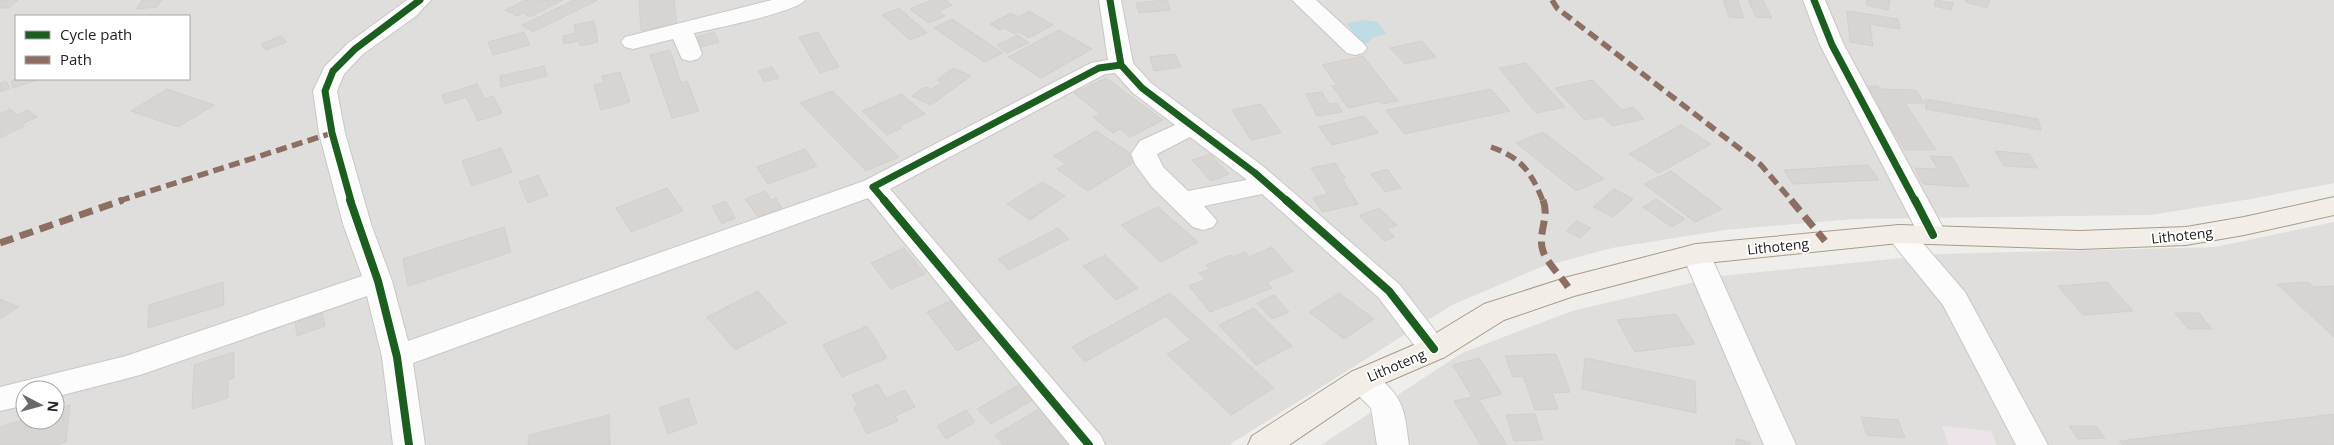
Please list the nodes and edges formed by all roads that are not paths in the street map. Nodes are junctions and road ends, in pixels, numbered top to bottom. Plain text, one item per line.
1 (420, 0) edge
2 (794, 0) edge
3 (1110, 0) edge
4 (1303, 0) edge
5 (1814, 0) edge
6 (682, 31) junction
7 (633, 42) dead end
8 (1355, 48) dead end
9 (690, 54) dead end
10 (1121, 66) junction
11 (1192, 126) junction
12 (1267, 184) junction
13 (873, 187) junction
14 (1184, 201) junction
15 (2334, 206) edge
16 (1203, 221) dead end
17 (1898, 234) junction
18 (1933, 235) junction
19 (1696, 254) junction
20 (378, 281) junction
21 (1434, 349) junction
22 (397, 357) junction
23 (1362, 380) junction
24 (65, 383) edge
25 (15, 395) edge
26 (0, 399) edge
27 (409, 445) edge
28 (1089, 445) edge
29 (1264, 445) edge
30 (1393, 445) edge
31 (1780, 445) edge
32 (2032, 445) edge

1 - 20 street
2 - 6 street
3 - 10 street
4 - 8 street
5 - 18 street
6 - 7 street
6 - 9 street
10 - 11 street
10 - 13 street
11 - 12 street
11 - 14 street
12 - 14 street
12 - 21 street
13 - 22 street
13 - 28 street
14 - 16 street
15 - 18 main road, Lithoteng
17 - 18 main road, Lithoteng
17 - 19 main road, Lithoteng
17 - 32 street
19 - 21 main road, Lithoteng
19 - 31 street
20 - 22 street
20 - 24 street
21 - 23 main road, Lithoteng
22 - 27 street
23 - 29 main road, Lithoteng
23 - 30 street
25 - 26 street

